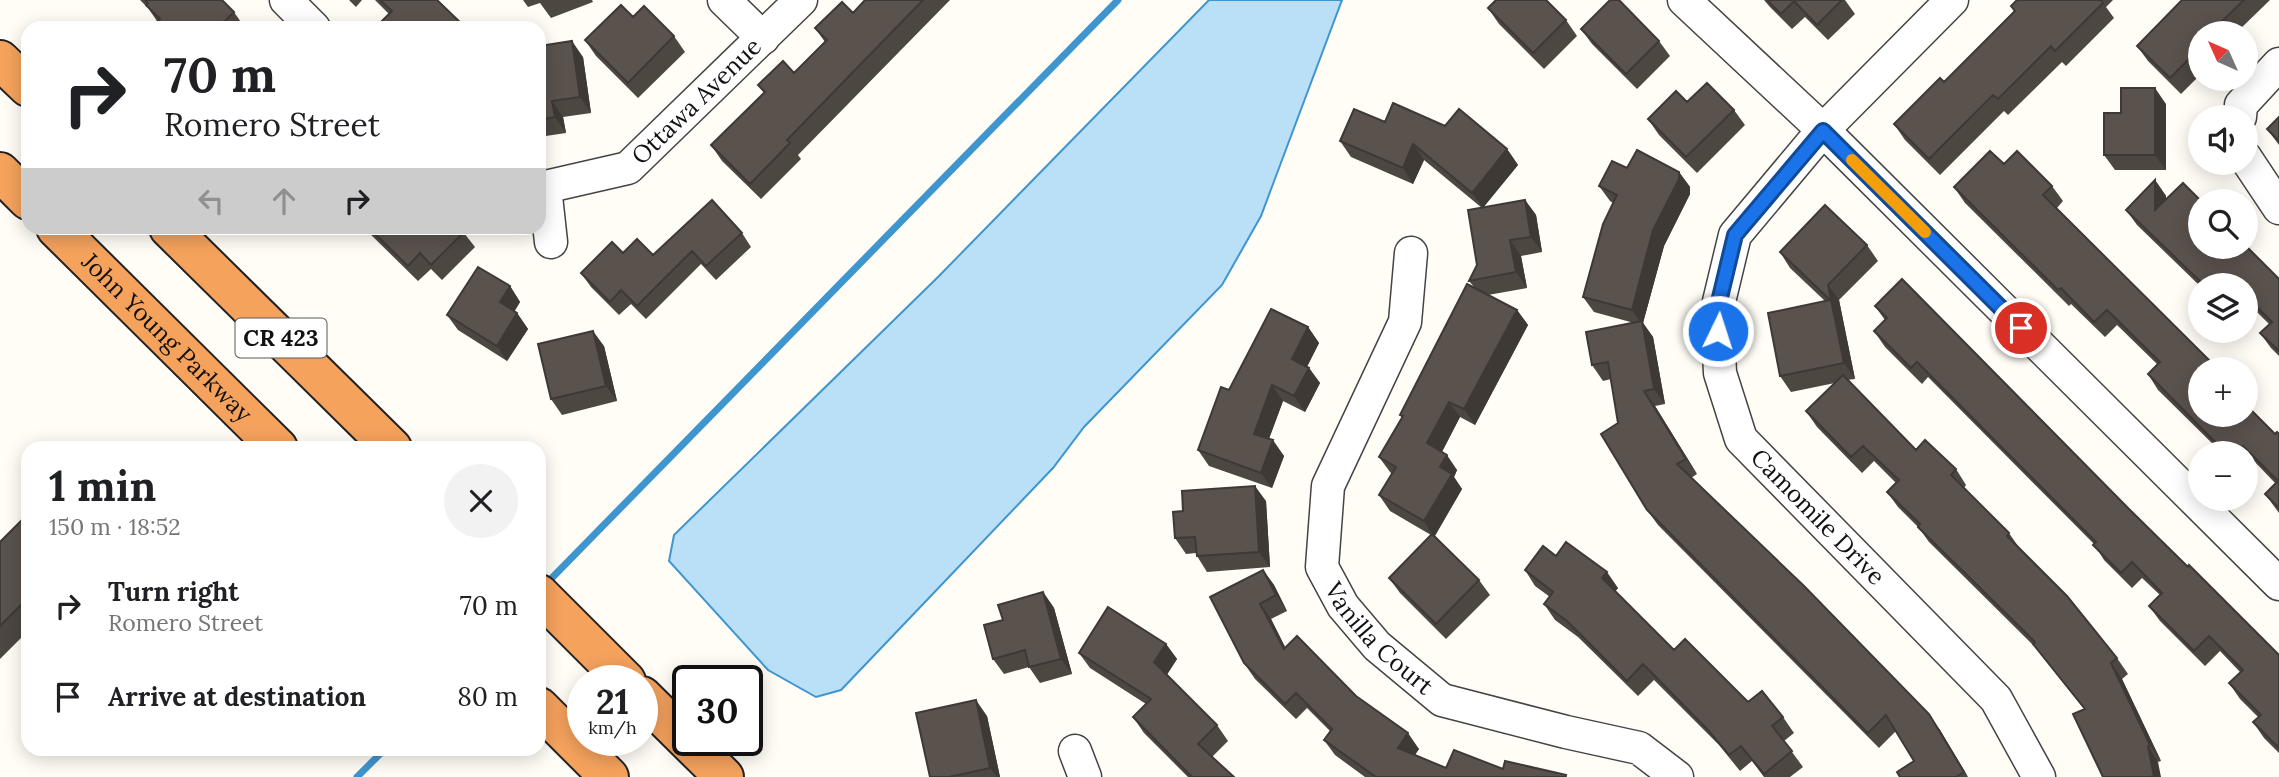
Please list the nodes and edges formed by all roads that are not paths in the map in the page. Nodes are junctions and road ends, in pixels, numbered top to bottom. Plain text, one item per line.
1 (286, 0) edge
2 (724, 0) edge
3 (800, 0) edge
4 (1684, 0) edge
5 (1952, 0) edge
6 (307, 21) edge
7 (763, 38) junction
8 (0, 60) edge
9 (2279, 64) edge
10 (21, 81) edge
11 (2241, 105) edge
12 (1823, 131) junction
13 (0, 172) edge
14 (2257, 175) edge
15 (546, 185) edge
16 (21, 193) edge
17 (2279, 208) edge
18 (546, 211) edge
19 (63, 235) edge
20 (176, 235) edge
21 (551, 242) dead end
22 (1411, 253) dead end
23 (271, 441) edge
24 (385, 441) edge
25 (2279, 584) edge
26 (546, 601) edge
27 (610, 665) edge
28 (658, 712) edge
29 (546, 715) edge
30 (609, 777) edge
31 (724, 777) edge
32 (1677, 777) edge
33 (2039, 777) edge

1 - 6 street
2 - 7 street
3 - 7 street, Ottawa Avenue
4 - 12 street
5 - 12 street, Camomile Drive
7 - 15 street, Ottawa Avenue
8 - 10 highway
9 - 11 street
12 - 25 street
12 - 33 street, Camomile Drive
13 - 16 highway
14 - 17 street
18 - 21 street
19 - 23 highway, John Young Parkway / CR 423
20 - 24 highway, CR 423
22 - 32 street, Vanilla Court
26 - 27 highway
28 - 31 highway
29 - 30 highway

